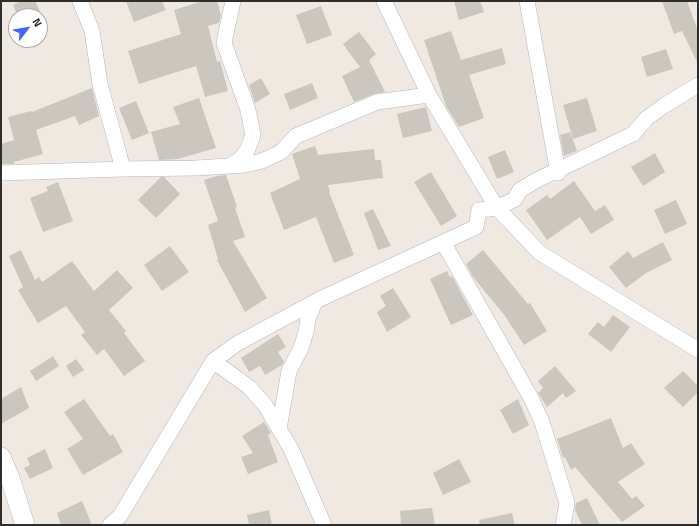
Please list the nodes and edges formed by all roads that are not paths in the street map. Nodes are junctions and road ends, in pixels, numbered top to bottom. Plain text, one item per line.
1 (80, 1) edge
2 (233, 1) edge
3 (384, 1) edge
4 (527, 1) edge
5 (698, 85) edge
6 (429, 95) junction
7 (229, 166) junction
8 (123, 169) junction
9 (558, 171) junction
10 (1, 173) edge
11 (496, 208) junction
12 (443, 242) junction
13 (315, 302) junction
14 (698, 350) edge
15 (213, 361) junction
16 (279, 429) junction
17 (1, 457) edge
18 (25, 525) edge
19 (110, 525) edge
20 (324, 525) edge
21 (563, 525) edge

1 - 8 street
2 - 7 street
3 - 6 street
4 - 9 street
5 - 9 street
6 - 7 street
6 - 11 street
7 - 8 street
8 - 10 street
9 - 11 street
11 - 12 street
11 - 14 street
12 - 13 street
12 - 21 street
13 - 15 street
13 - 16 street
15 - 16 street
15 - 19 street
16 - 20 street
17 - 18 street

